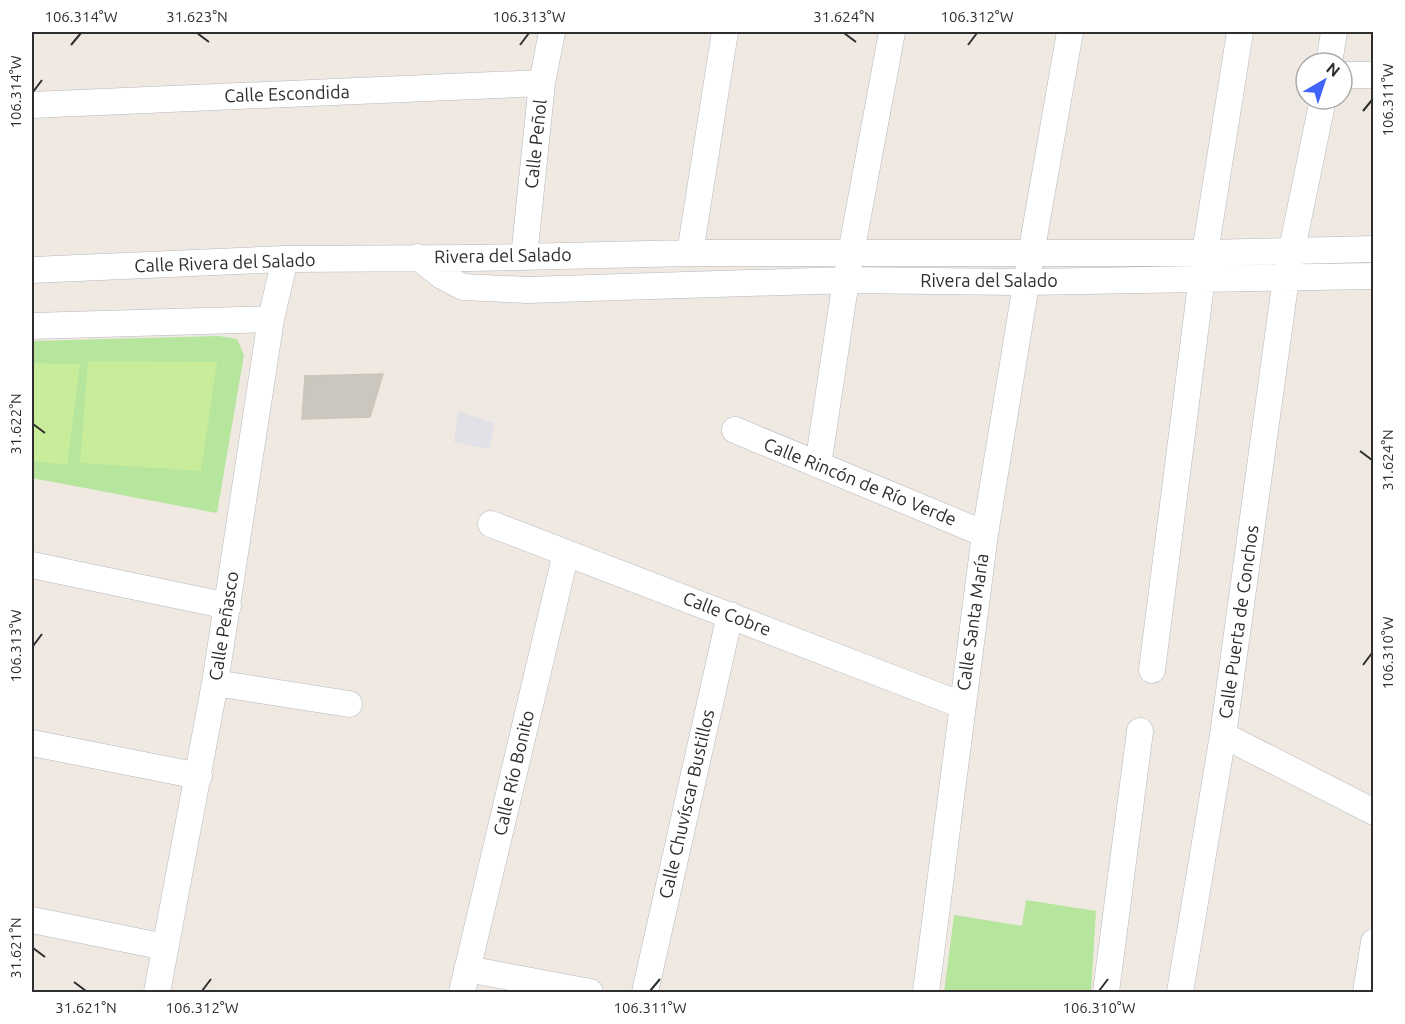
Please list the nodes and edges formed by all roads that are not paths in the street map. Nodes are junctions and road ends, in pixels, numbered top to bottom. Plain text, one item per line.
1 (552, 32) edge
2 (725, 32) edge
3 (892, 32) edge
4 (1070, 32) edge
5 (1240, 32) edge
6 (1335, 32) edge
7 (1331, 51) edge
8 (1354, 75) edge
9 (1374, 75) edge
10 (542, 83) junction
11 (32, 105) edge
12 (1321, 111) edge
13 (1374, 249) edge
14 (1292, 251) junction
15 (690, 253) junction
16 (1205, 253) junction
17 (852, 254) junction
18 (1031, 254) junction
19 (524, 256) junction
20 (418, 257) junction
21 (285, 259) junction
22 (32, 270) edge
23 (1374, 276) edge
24 (1286, 278) junction
25 (1203, 279) junction
26 (846, 280) junction
27 (1027, 282) junction
28 (272, 319) junction
29 (32, 326) edge
30 (735, 430) dead end
31 (818, 465) junction
32 (491, 524) dead end
33 (985, 534) junction
34 (566, 552) junction
35 (32, 566) edge
36 (228, 606) junction
37 (730, 615) junction
38 (1152, 670) dead end
39 (215, 683) junction
40 (350, 704) dead end
41 (962, 705) junction
42 (1140, 731) dead end
43 (1223, 735) junction
44 (32, 743) edge
45 (199, 776) junction
46 (1374, 812) edge
47 (32, 920) edge
48 (1374, 942) edge
49 (165, 947) junction
50 (465, 981) edge
51 (157, 993) edge
52 (590, 993) edge
53 (645, 993) edge
54 (926, 993) edge
55 (1106, 993) edge
56 (1180, 993) edge
57 (1366, 993) edge

1 - 10 street, Calle Peñol
2 - 15 street
3 - 17 street
4 - 18 street, Calle Santa María
5 - 16 street
6 - 7 street
8 - 9 street
10 - 11 street, Calle Escondida
10 - 19 street, Calle Peñol
12 - 14 street, Calle Puerta de Conchos
13 - 14 street, Rivera del Salado
14 - 16 street, Rivera del Salado
14 - 24 street, Calle Puerta de Conchos
15 - 17 street, Rivera del Salado
15 - 19 street, Rivera del Salado
16 - 18 street, Rivera del Salado
16 - 25 street
17 - 18 street, Rivera del Salado
17 - 26 street
18 - 27 street, Calle Santa María
19 - 20 street, Rivera del Salado
20 - 21 street, Calle Rivera del Salado
20 - 26 street, Rivera del Salado
21 - 22 street, Calle Rivera del Salado
21 - 28 street, Calle Peñasco
23 - 24 street, Rivera del Salado
24 - 25 street, Rivera del Salado
24 - 43 street, Calle Puerta de Conchos
25 - 27 street, Rivera del Salado
25 - 38 street
26 - 27 street, Rivera del Salado
26 - 31 street
27 - 33 street, Calle Santa María
28 - 29 street
28 - 36 street, Calle Peñasco
30 - 31 street, Calle Rincón de Río Verde
31 - 33 street, Calle Rincón de Río Verde
32 - 34 street, Calle Cobre
33 - 41 street, Calle Santa María
34 - 37 street, Calle Cobre
34 - 50 street, Calle Río Bonito
35 - 36 street
36 - 39 street, Calle Peñasco
37 - 41 street, Calle Cobre
37 - 53 street, Calle Chuvíscar Bustillos
39 - 40 street
39 - 45 street, Calle Peñasco
41 - 54 street, Calle Santa María
42 - 55 street
43 - 46 street
43 - 56 street, Calle Puerta de Conchos
44 - 45 street
45 - 49 street, Calle Peñasco
47 - 49 street
48 - 57 street
49 - 51 street, Calle Peñasco
50 - 52 street

